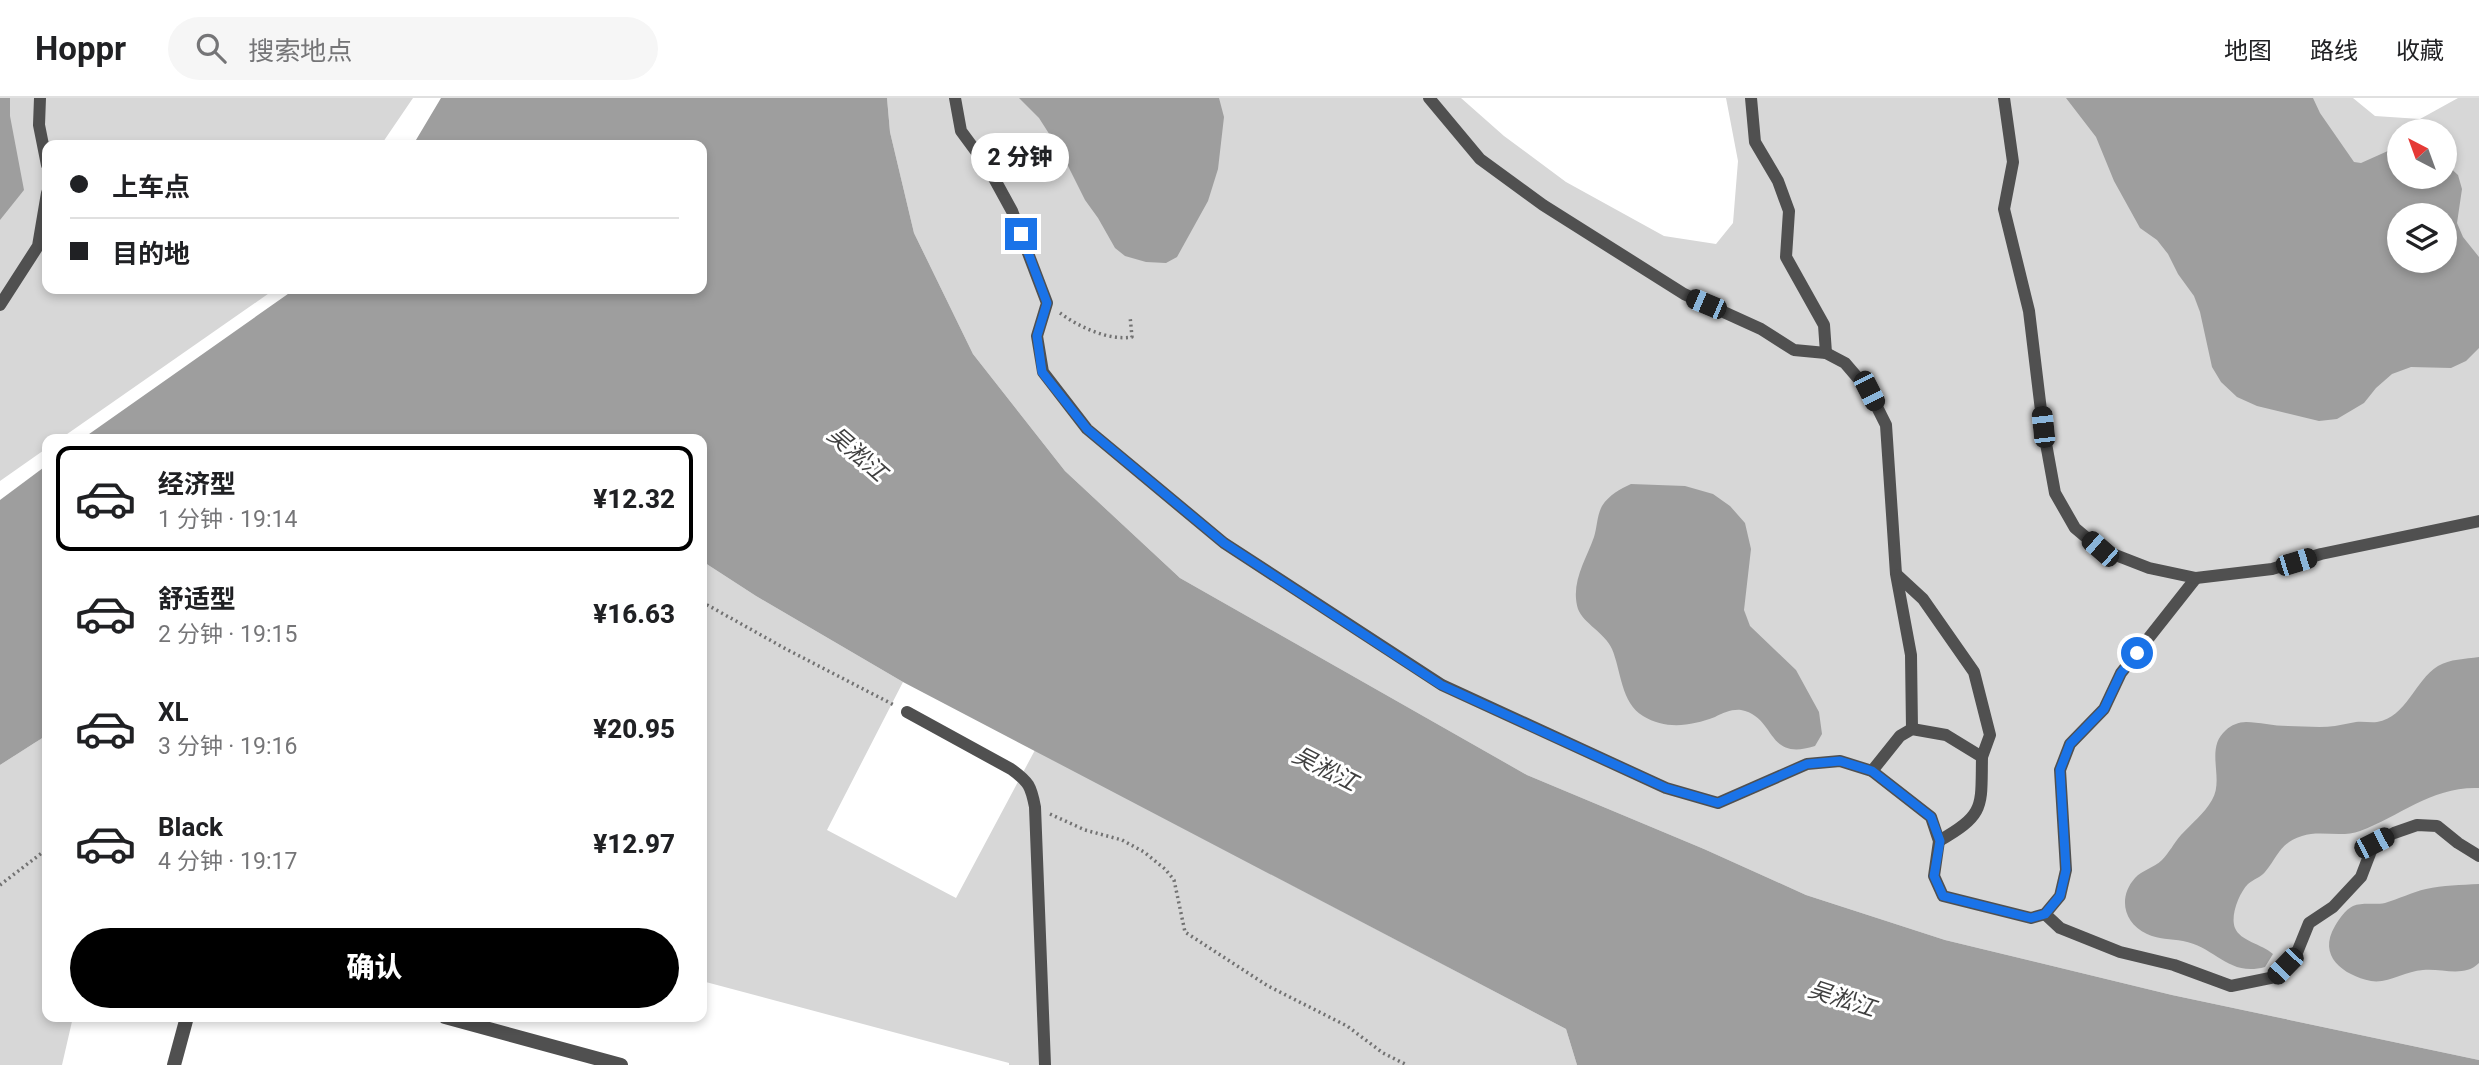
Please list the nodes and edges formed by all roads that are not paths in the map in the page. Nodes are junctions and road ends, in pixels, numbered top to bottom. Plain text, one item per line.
1 (40, 98) edge
2 (956, 98) edge
3 (1429, 98) edge
4 (1751, 98) edge
5 (2004, 98) edge
6 (42, 140) edge
7 (42, 222) edge
8 (0, 305) edge
9 (1826, 353) junction
10 (2479, 521) edge
11 (1896, 574) junction
12 (2196, 578) junction
13 (907, 712) road end
14 (1912, 729) junction
15 (1982, 757) junction
16 (1872, 771) junction
17 (1940, 841) junction
18 (2479, 856) edge
19 (2045, 914) junction
20 (186, 1022) edge
21 (463, 1022) edge
22 (174, 1065) edge
23 (621, 1065) edge
24 (1045, 1065) edge

1 - 6 lane
2 - 16 lane
3 - 9 lane
4 - 9 lane
5 - 12 lane
7 - 8 lane
9 - 11 lane
10 - 12 lane
11 - 14 lane
11 - 15 lane
12 - 19 lane
13 - 24 lane
14 - 15 lane
14 - 16 lane
15 - 17 lane
16 - 17 lane
17 - 19 lane
18 - 19 lane
20 - 22 street
21 - 23 street

